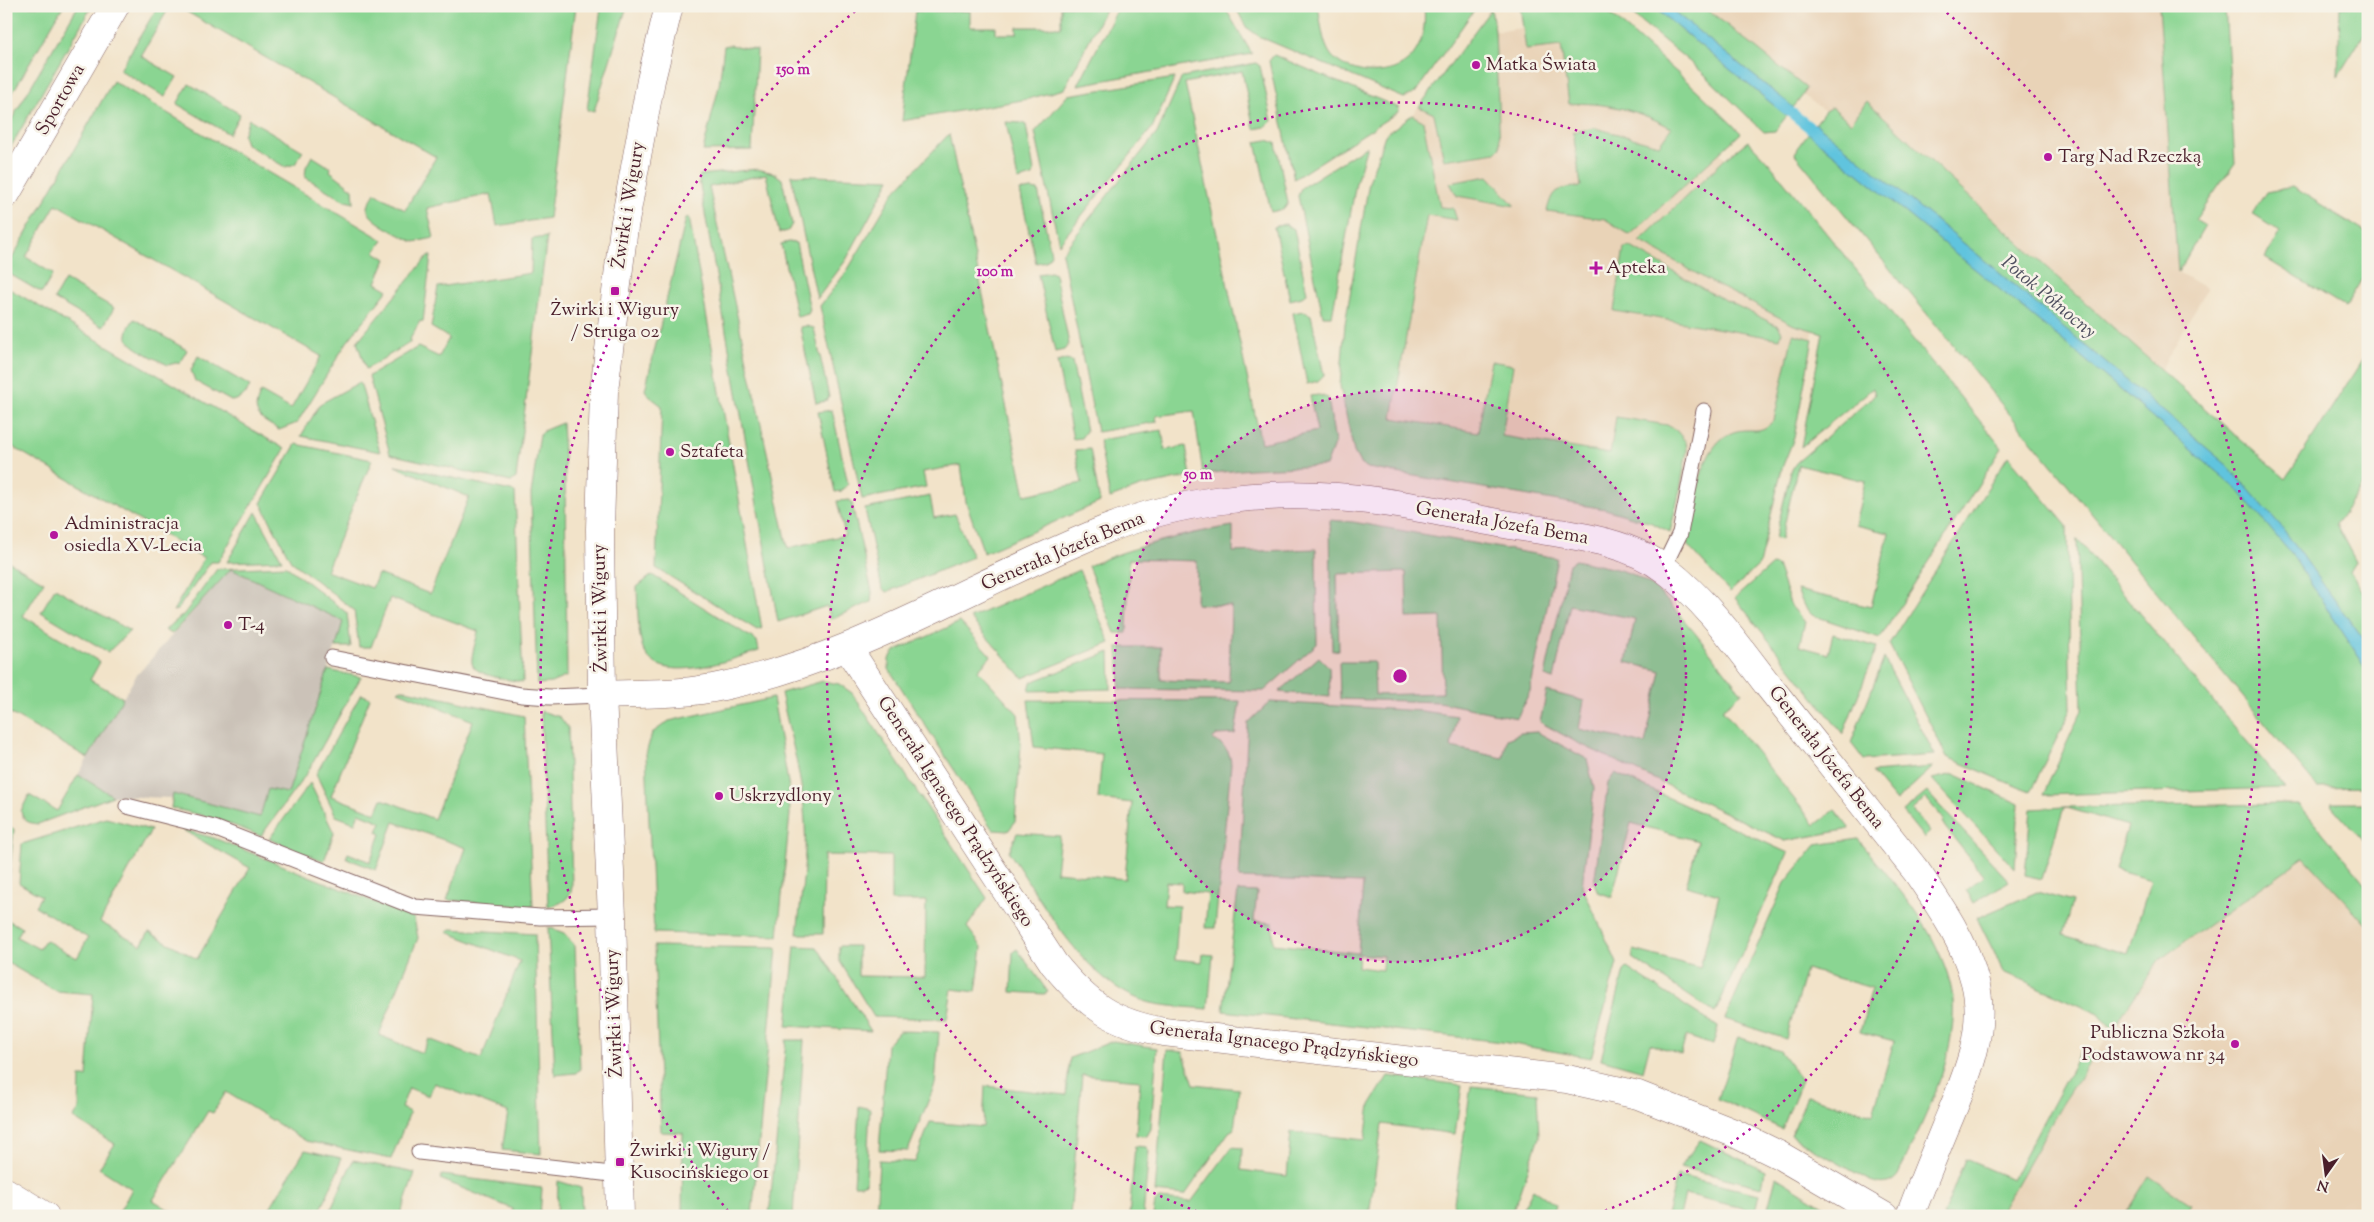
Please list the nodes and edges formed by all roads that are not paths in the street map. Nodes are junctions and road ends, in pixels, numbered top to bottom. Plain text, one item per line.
1 (115, 6) edge
2 (669, 6) edge
3 (6, 194) edge
4 (1704, 411) dead end
5 (1663, 568) junction
6 (847, 647) junction
7 (332, 658) dead end
8 (602, 695) junction
9 (127, 806) dead end
10 (612, 916) junction
11 (418, 1152) dead end
12 (620, 1175) junction
13 (6, 1192) edge
14 (45, 1216) edge
15 (620, 1216) edge
16 (1884, 1216) edge
17 (1910, 1216) edge

1 - 3 street, Sportowa
2 - 8 street, Żwirki i Wigury
4 - 5 lane
5 - 6 street, Generała Józefa Bema
5 - 17 street, Generała Józefa Bema
6 - 8 street, Generała Józefa Bema
6 - 16 street, Generała Ignacego Prądzyńskiego
7 - 8 lane
8 - 10 street, Żwirki i Wigury
9 - 10 lane
10 - 12 street, Żwirki i Wigury
11 - 12 lane
12 - 15 street, Żwirki i Wigury
13 - 14 street

